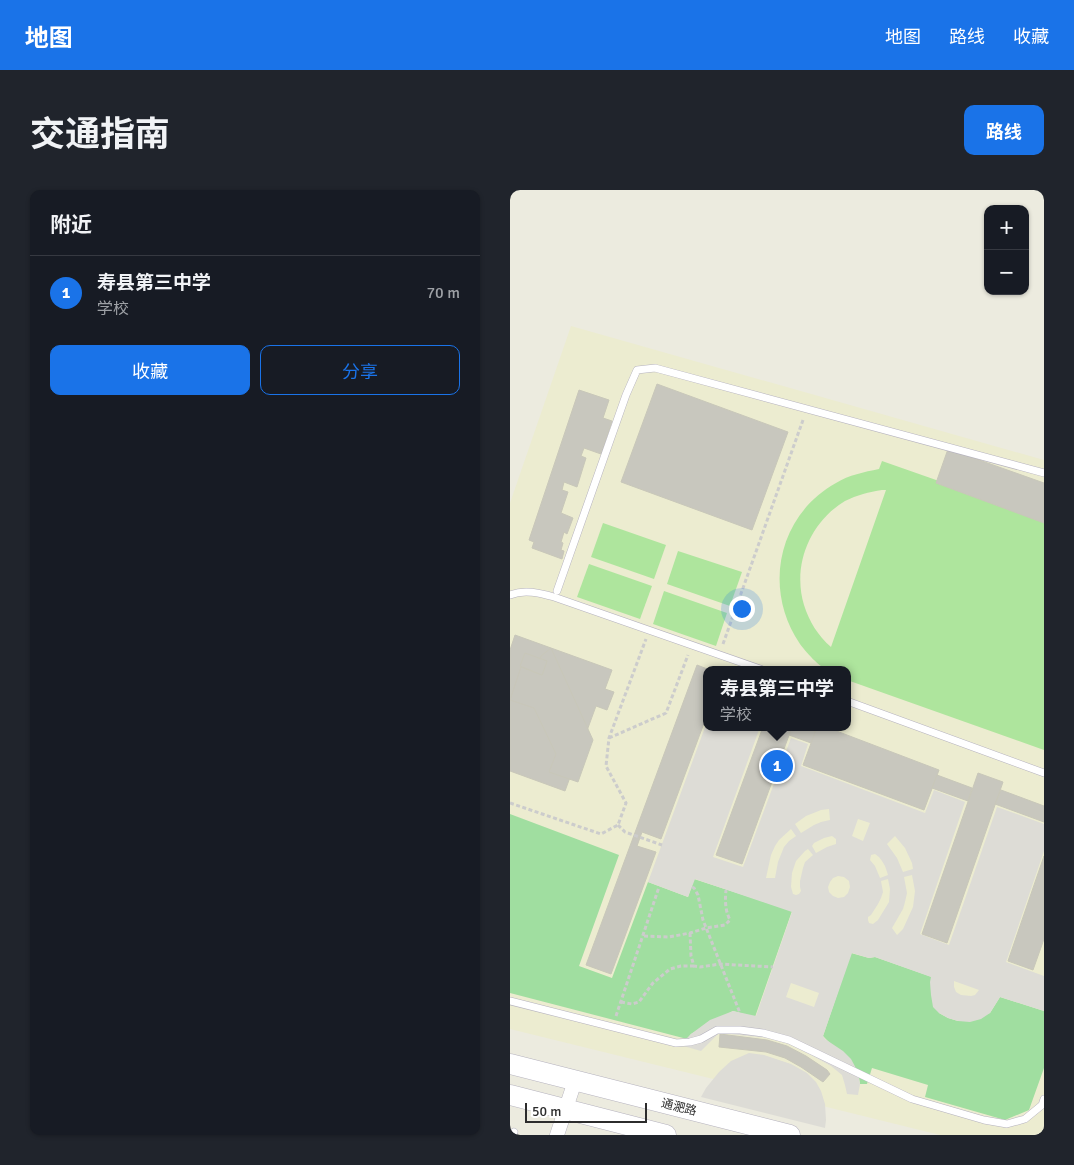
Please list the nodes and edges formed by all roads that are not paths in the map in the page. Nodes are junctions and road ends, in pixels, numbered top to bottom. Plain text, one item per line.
1 (1044, 473) edge
2 (557, 591) dead end
3 (510, 595) edge
4 (752, 666) edge
5 (851, 701) edge
6 (1044, 773) edge
7 (510, 1002) edge
8 (510, 1064) edge
9 (575, 1081) junction
10 (510, 1095) edge
11 (1044, 1098) edge
12 (566, 1109) junction
13 (557, 1135) edge
14 (666, 1135) edge
15 (790, 1135) edge

1 - 2 lane
3 - 4 lane
5 - 6 lane
7 - 11 lane
8 - 9 main road, 通淝路
9 - 12 street
9 - 15 main road, 通淝路
10 - 12 main road
12 - 13 street
12 - 14 main road

